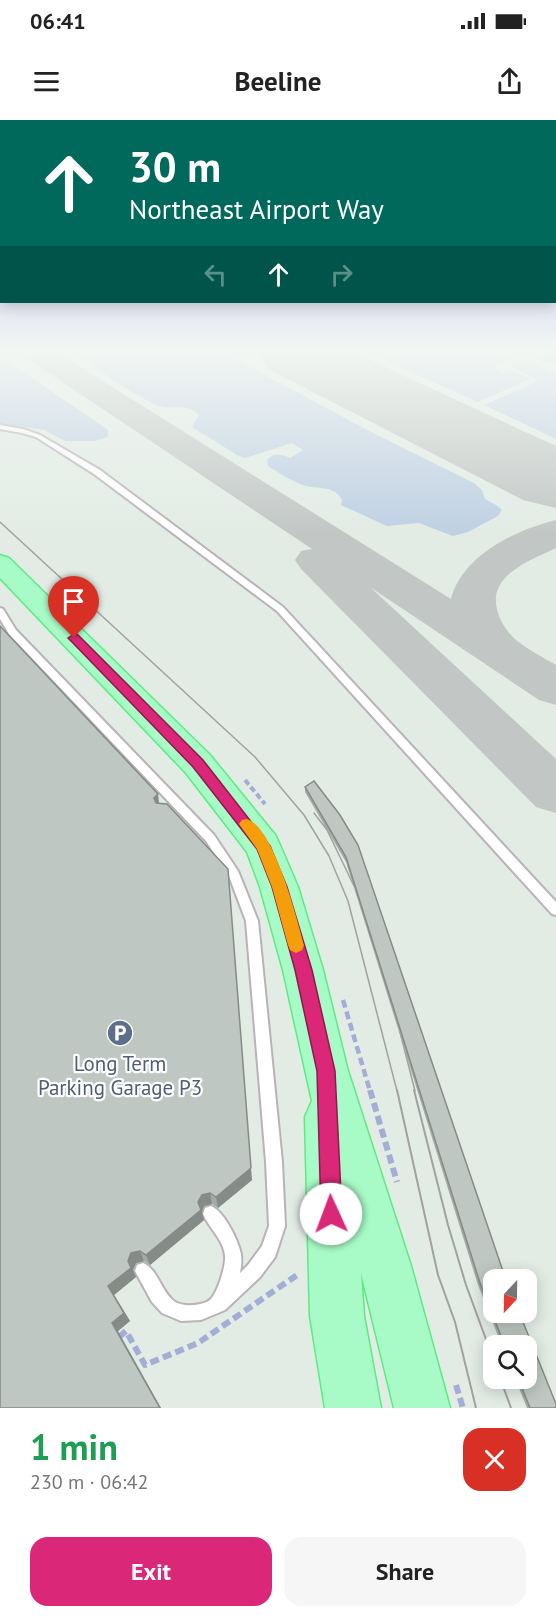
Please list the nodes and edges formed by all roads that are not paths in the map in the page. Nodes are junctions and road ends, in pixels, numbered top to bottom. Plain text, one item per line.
1 (0, 427) edge
2 (0, 563) edge
3 (0, 611) edge
4 (556, 910) edge
5 (326, 1071) junction
6 (212, 1214) edge
7 (337, 1316) junction
8 (339, 1408) edge
9 (353, 1408) edge
10 (422, 1408) edge

1 - 4 lane
2 - 5 main road
3 - 6 lane
5 - 7 main road
5 - 10 main road
7 - 8 lane
7 - 9 main road

